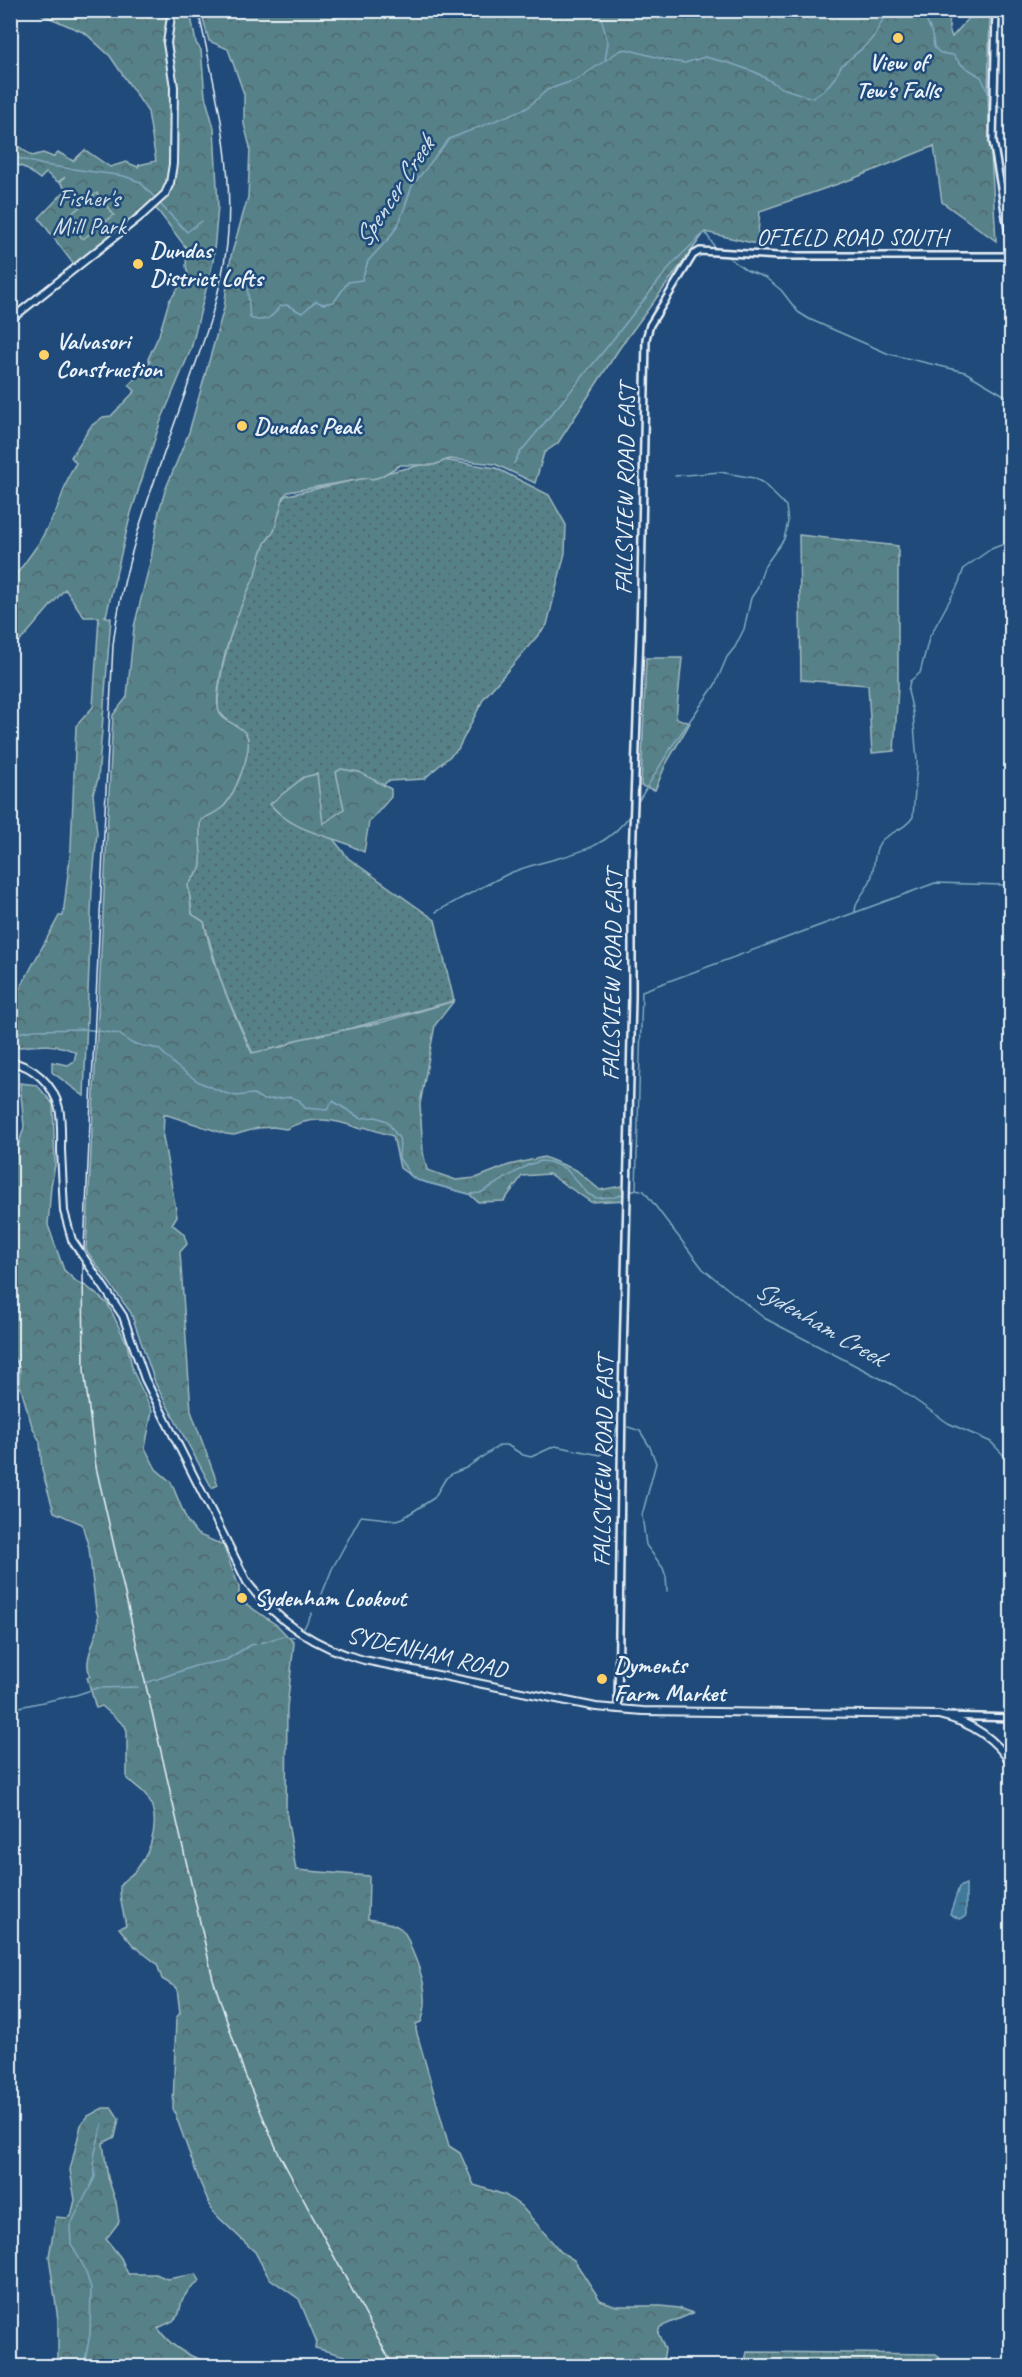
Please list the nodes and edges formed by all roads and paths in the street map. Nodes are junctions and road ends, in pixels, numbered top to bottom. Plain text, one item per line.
1 (172, 10) edge
2 (996, 10) edge
3 (1011, 254) edge
4 (693, 255) joint
5 (10, 320) edge
6 (10, 1062) edge
7 (618, 1709) junction
8 (939, 1715) junction
9 (1011, 1718) edge
10 (1011, 1765) edge

1 - 5 main road
2 - 3 street
3 - 4 street, OFIELD ROAD SOUTH
4 - 7 street, FALLSVIEW ROAD EAST
6 - 7 main road, SYDENHAM ROAD, bridge
7 - 8 main road, SYDENHAM ROAD
8 - 9 street, SYDENHAM ROAD
8 - 10 main road, SYDENHAM ROAD

